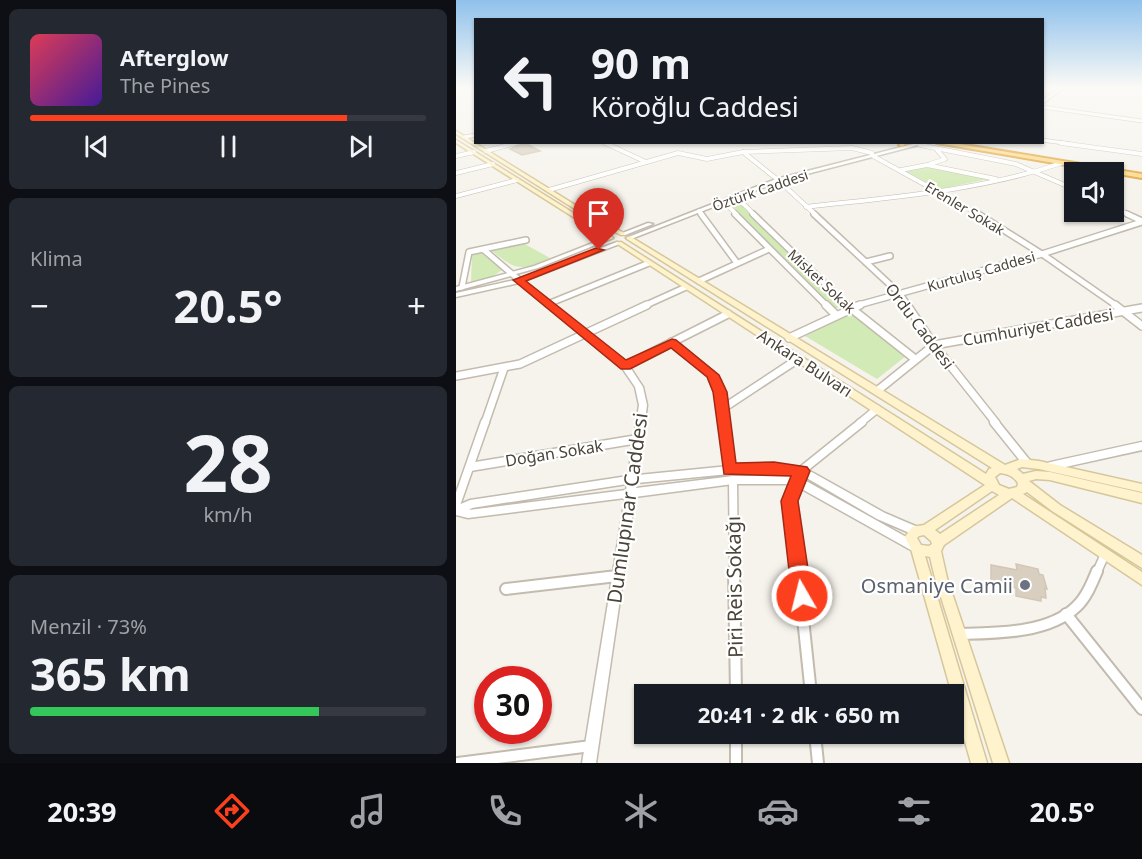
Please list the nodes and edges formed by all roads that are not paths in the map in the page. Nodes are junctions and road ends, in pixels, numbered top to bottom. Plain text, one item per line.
1 (456, 132) edge
2 (474, 135) edge
3 (464, 137) junction
4 (456, 141) edge
5 (1044, 141) edge
6 (474, 143) edge
7 (475, 144) edge
8 (511, 144) edge
9 (608, 144) edge
10 (903, 144) edge
11 (938, 144) edge
12 (983, 144) edge
13 (920, 145) joint
14 (486, 151) junction
15 (474, 152) junction
16 (743, 152) junction
17 (873, 154) junction
18 (1142, 154) edge
19 (456, 156) edge
20 (646, 162) junction
21 (1062, 163) junction
22 (493, 164) junction
23 (927, 165) junction
24 (900, 170) junction
25 (1035, 172) junction
26 (456, 173) edge
27 (1142, 174) edge
28 (776, 179) junction
29 (517, 180) junction
30 (1001, 180) junction
31 (1064, 185) edge
32 (549, 190) junction
33 (939, 192) junction
34 (456, 196) edge
35 (806, 207) junction
36 (699, 211) junction
37 (1124, 212) edge
38 (1142, 221) edge
39 (610, 238) junction
40 (624, 238) junction
41 (526, 240) dead end
42 (769, 249) junction
43 (484, 250) junction
44 (1042, 254) junction
45 (890, 256) dead end
46 (866, 262) junction
47 (649, 263) junction
48 (737, 263) junction
49 (515, 277) junction
50 (699, 281) junction
51 (686, 287) junction
52 (459, 288) edge
53 (900, 294) junction
54 (456, 295) edge
55 (548, 304) junction
56 (1142, 308) edge
57 (851, 309) junction
58 (1124, 311) junction
59 (728, 314) junction
60 (836, 315) junction
61 (1142, 326) edge
62 (584, 335) junction
63 (789, 338) junction
64 (672, 342) junction
65 (934, 345) junction
66 (798, 359) junction
67 (915, 359) junction
68 (625, 366) junction
69 (504, 368) junction
70 (456, 376) edge
71 (877, 390) junction
72 (722, 409) junction
73 (877, 409) junction
74 (638, 439) junction
75 (1142, 446) edge
76 (1027, 463) junction
77 (1050, 466) junction
78 (470, 467) junction
79 (1005, 469) junction
80 (801, 471) junction
81 (731, 475) junction
82 (634, 479) junction
83 (796, 481) junction
84 (1023, 481) junction
85 (992, 484) junction
86 (1142, 488) edge
87 (631, 493) junction
88 (1012, 494) junction
89 (1142, 498) edge
90 (457, 509) edge
91 (921, 530) junction
92 (937, 546) junction
93 (915, 547) junction
94 (1105, 554) junction
95 (1142, 562) edge
96 (617, 576) junction
97 (1142, 579) edge
98 (506, 589) dead end
99 (1066, 614) junction
100 (959, 634) junction
101 (736, 684) edge
102 (810, 684) edge
103 (1142, 709) edge
104 (736, 744) edge
105 (816, 744) edge
106 (591, 746) junction
107 (458, 763) edge
108 (589, 763) edge
109 (736, 763) edge
110 (818, 763) edge
111 (979, 763) edge
112 (1000, 763) edge

1 - 3 main road, Ankara Bulvarı
2 - 3 street
3 - 6 main road, Ankara Bulvarı
4 - 15 main road
5 - 18 street
7 - 14 main road, Ankara Bulvarı
8 - 14 street
9 - 20 street
10 - 17 street, Öztürk Caddesi
11 - 13 street
11 - 21 highway
11 - 23 street
11 - 25 street
12 - 27 highway
13 - 17 street, Öztürk Caddesi
14 - 32 main road, Ankara Bulvarı
15 - 19 street
15 - 22 main road
16 - 17 street, Erenler Sokak
16 - 20 street, Erenler Sokak
16 - 28 street, Ordu Caddesi
17 - 24 street, Erenler Sokak
17 - 28 street, Öztürk Caddesi
20 - 32 street
21 - 25 street
21 - 27 highway
22 - 26 street
22 - 29 main road
23 - 24 street
23 - 30 street
24 - 33 street, Erenler Sokak
25 - 30 street
25 - 31 street
28 - 35 street, Ordu Caddesi
28 - 36 street, Öztürk Caddesi
28 - 40 street, Öztürk Caddesi
29 - 34 street
29 - 39 main road
30 - 33 street
32 - 40 main road, Ankara Bulvarı
33 - 35 street
33 - 44 street, Erenler Sokak
35 - 46 street, Ordu Caddesi
36 - 40 street, Öztürk Caddesi
36 - 48 street
37 - 38 street
38 - 44 street, Kurtuluş Caddesi
39 - 40 main road
39 - 49 street, Öztürk Caddesi
40 - 47 main road, Ankara Bulvarı
40 - 49 street, Öztürk Caddesi
40 - 50 main road, Ankara Bulvarı
41 - 43 street
42 - 48 street
42 - 57 street, Misket Sokak
42 - 60 street
43 - 49 street
43 - 52 street
44 - 53 street, Kurtuluş Caddesi
44 - 58 street, Erenler Sokak
45 - 46 street
46 - 53 street, Ordu Caddesi
47 - 51 main road, Ankara Bulvarı
47 - 55 street
48 - 50 street
49 - 52 street, Öztürk Caddesi
49 - 54 street, Öztürk Caddesi
49 - 55 street, Dumlupınar Caddesi
50 - 63 main road, Ankara Bulvarı
51 - 59 main road, Ankara Bulvarı
51 - 62 street
53 - 57 street, Kurtuluş Caddesi
53 - 65 street, Ordu Caddesi
55 - 62 street, Dumlupınar Caddesi
56 - 58 street, Cumhuriyet Caddesi
57 - 60 street, Kurtuluş Caddesi
57 - 67 street, Misket Sokak
58 - 61 street, Erenler Sokak
58 - 65 street, Cumhuriyet Caddesi
59 - 64 street
59 - 66 main road, Ankara Bulvarı
60 - 63 street, Kurtuluş Caddesi
62 - 68 street, Dumlupınar Caddesi
62 - 69 street
63 - 71 main road, Ankara Bulvarı
64 - 68 street
64 - 72 street, Piri Reis Sokağı
65 - 67 street, Cumhuriyet Caddesi
65 - 76 street, Ordu Caddesi
66 - 72 street
66 - 73 main road, Ankara Bulvarı
67 - 71 street, Cumhuriyet Caddesi
68 - 74 street, Dumlupınar Caddesi
69 - 70 street
69 - 78 street
71 - 79 main road, Ankara Bulvarı
72 - 81 street, Piri Reis Sokağı
73 - 80 street
73 - 85 main road, Ankara Bulvarı
74 - 78 street, Doğan Sokak
74 - 82 street, Dumlupınar Caddesi
75 - 77 street
76 - 77 main road
76 - 79 main road
77 - 86 main road
78 - 90 street
79 - 84 main road, Ankara Bulvarı
79 - 85 main road
80 - 81 street
80 - 83 street
80 - 91 street
81 - 82 street
81 - 83 street
81 - 87 street
81 - 101 street, Piri Reis Sokağı
82 - 87 street, Dumlupınar Caddesi
82 - 90 street
83 - 93 street
83 - 102 street
84 - 88 main road
84 - 89 main road
84 - 95 main road, Ankara Bulvarı
85 - 88 main road, Ankara Bulvarı
85 - 91 main road
87 - 90 street
87 - 96 street, Dumlupınar Caddesi
88 - 92 main road
88 - 94 main road, Ankara Bulvarı
91 - 92 main road
91 - 93 main road
92 - 93 main road
92 - 100 main road
93 - 111 main road
94 - 97 main road, Ankara Bulvarı
94 - 99 street
96 - 98 street
96 - 106 street, Dumlupınar Caddesi
99 - 100 street
99 - 103 street
100 - 112 main road
104 - 109 street
105 - 110 street
106 - 107 street
106 - 108 street, Dumlupınar Caddesi

